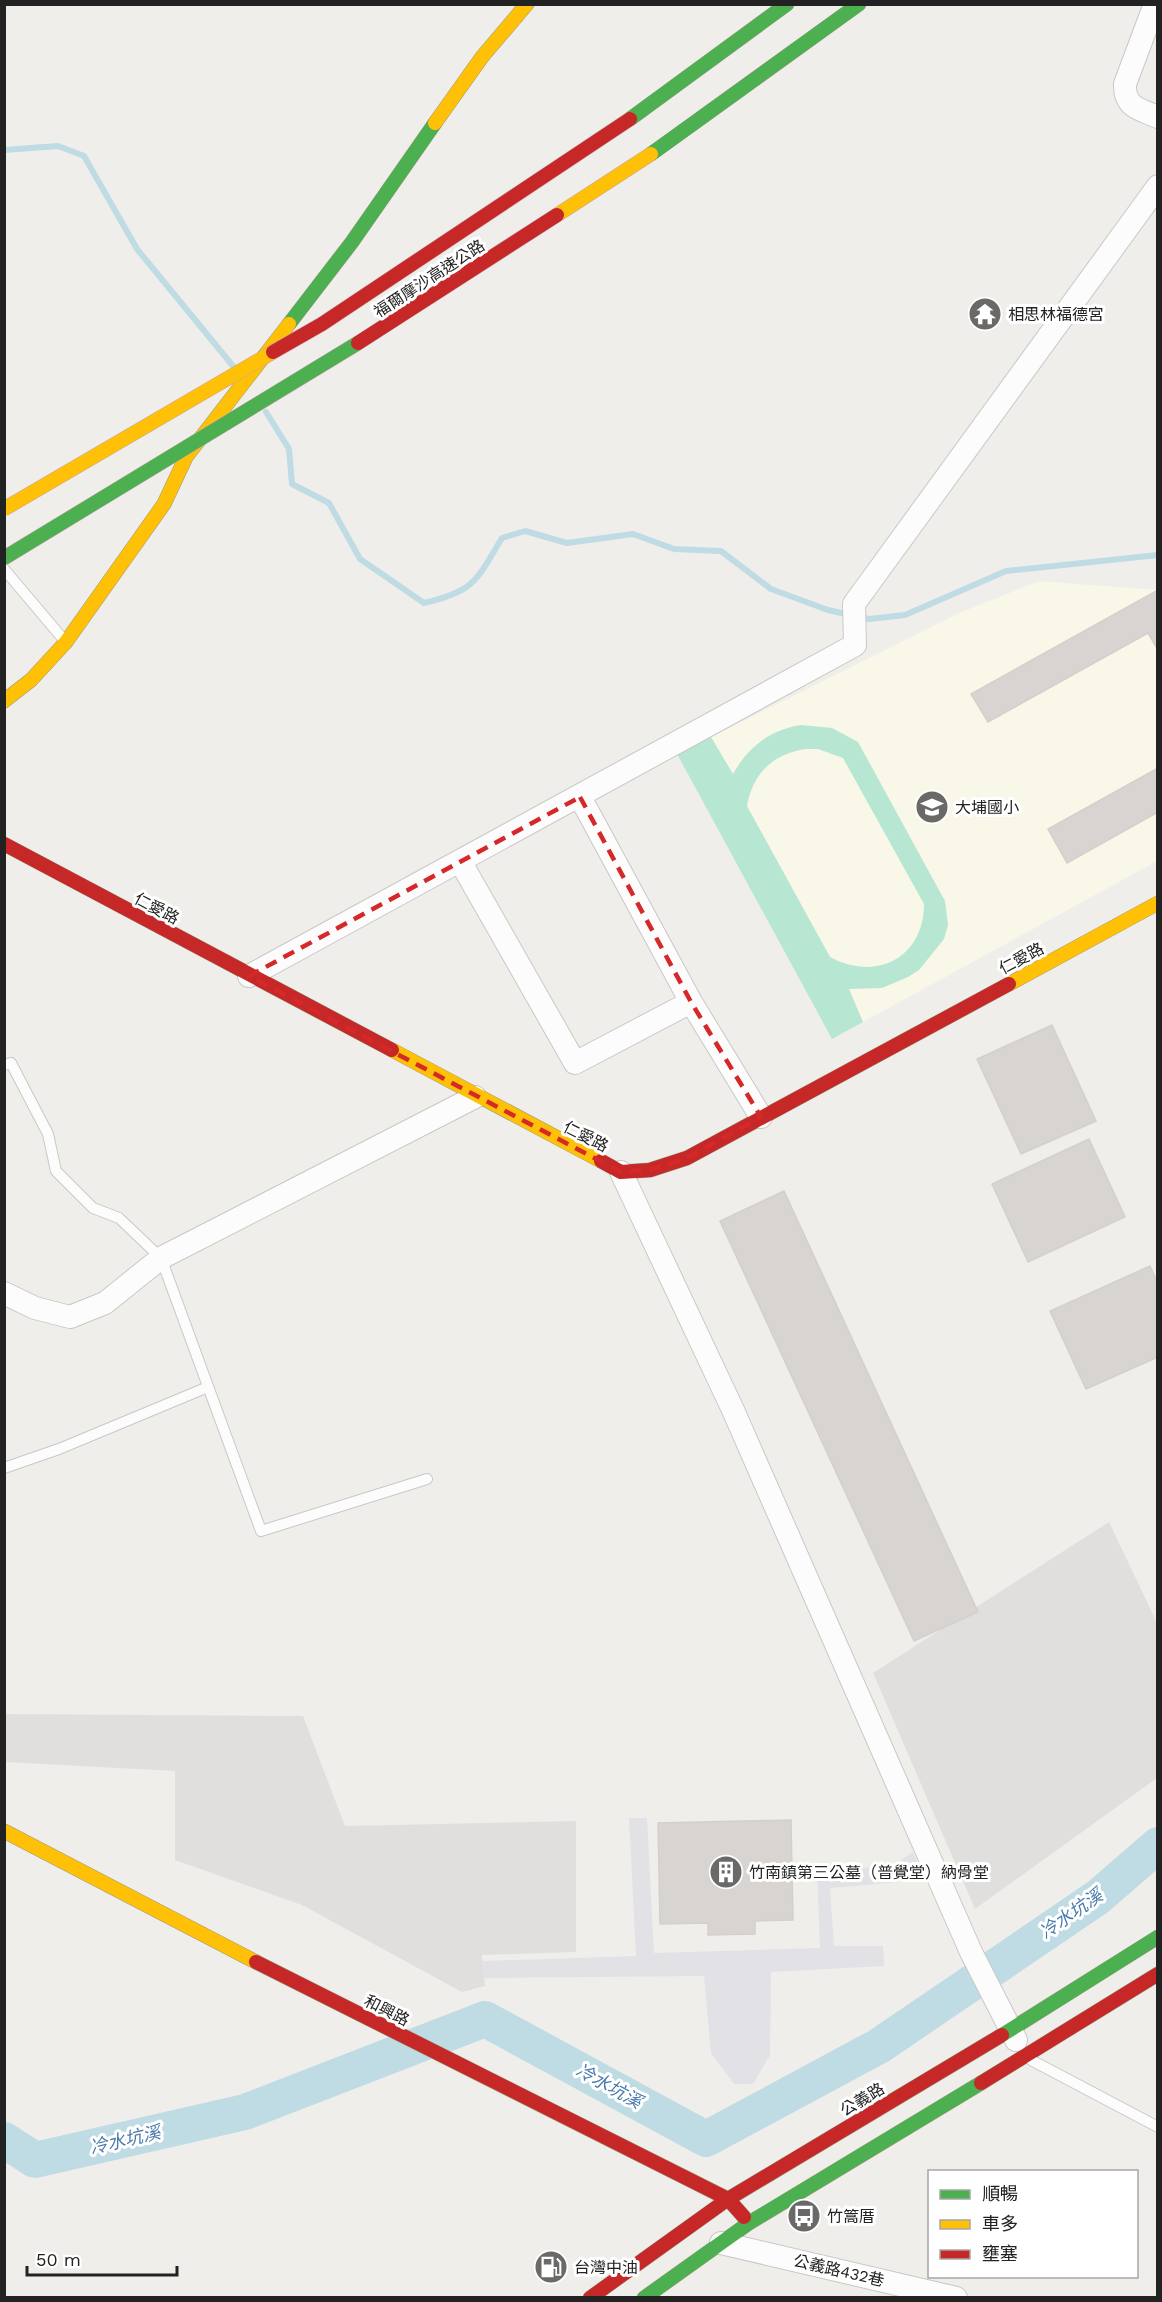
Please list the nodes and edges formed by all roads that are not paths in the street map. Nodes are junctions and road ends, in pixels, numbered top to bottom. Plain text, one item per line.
1 (527, 4) edge
2 (788, 4) edge
3 (859, 4) edge
4 (1155, 6) edge
5 (1158, 117) edge
6 (1158, 186) edge
7 (228, 364) dead end
8 (249, 374) junction
9 (186, 457) junction
10 (4, 509) edge
11 (67, 534) dead end
12 (4, 558) edge
13 (18, 566) dead end
14 (6, 572) edge
15 (66, 642) junction
16 (4, 701) edge
17 (580, 797) junction
18 (4, 844) edge
19 (460, 861) junction
20 (1158, 903) edge
21 (249, 976) junction
22 (691, 1002) junction
23 (4, 1065) edge
24 (475, 1097) junction
25 (761, 1117) junction
26 (621, 1172) junction
27 (161, 1258) junction
28 (4, 1293) edge
29 (208, 1387) junction
30 (4, 1468) edge
31 (427, 1479) dead end
32 (4, 1831) edge
33 (1158, 1936) edge
34 (1158, 1974) edge
35 (1011, 2029) junction
36 (1025, 2057) junction
37 (1158, 2127) edge
38 (728, 2199) junction
39 (749, 2223) junction
40 (722, 2242) junction
41 (590, 2298) edge
42 (644, 2298) edge
43 (956, 2298) edge

1 - 8 main road
2 - 10 main road, 福爾摩沙高速公路, bridge
3 - 12 main road, 福爾摩沙高速公路, bridge
4 - 5 street
6 - 17 street
7 - 8 lane
8 - 9 main road
9 - 11 lane
9 - 15 main road
13 - 14 lane
14 - 15 lane
15 - 16 main road
17 - 19 street
17 - 22 street
18 - 21 main road, 仁愛路
19 - 21 street
19 - 22 street
20 - 25 main road, 仁愛路
21 - 24 main road, 仁愛路
22 - 25 street
23 - 27 lane
24 - 26 main road, 仁愛路
24 - 27 street
25 - 26 main road, 仁愛路
26 - 35 street
27 - 28 street
27 - 29 lane
29 - 30 lane
29 - 31 lane
32 - 38 main road, 和興路
33 - 35 main road, 公義路
34 - 36 main road
35 - 36 street
35 - 38 main road, 公義路
36 - 37 lane
36 - 39 main road
38 - 39 main road, 和興路
38 - 41 main road, 公義路
39 - 40 main road
40 - 42 main road
40 - 43 street, 公義路432巷

